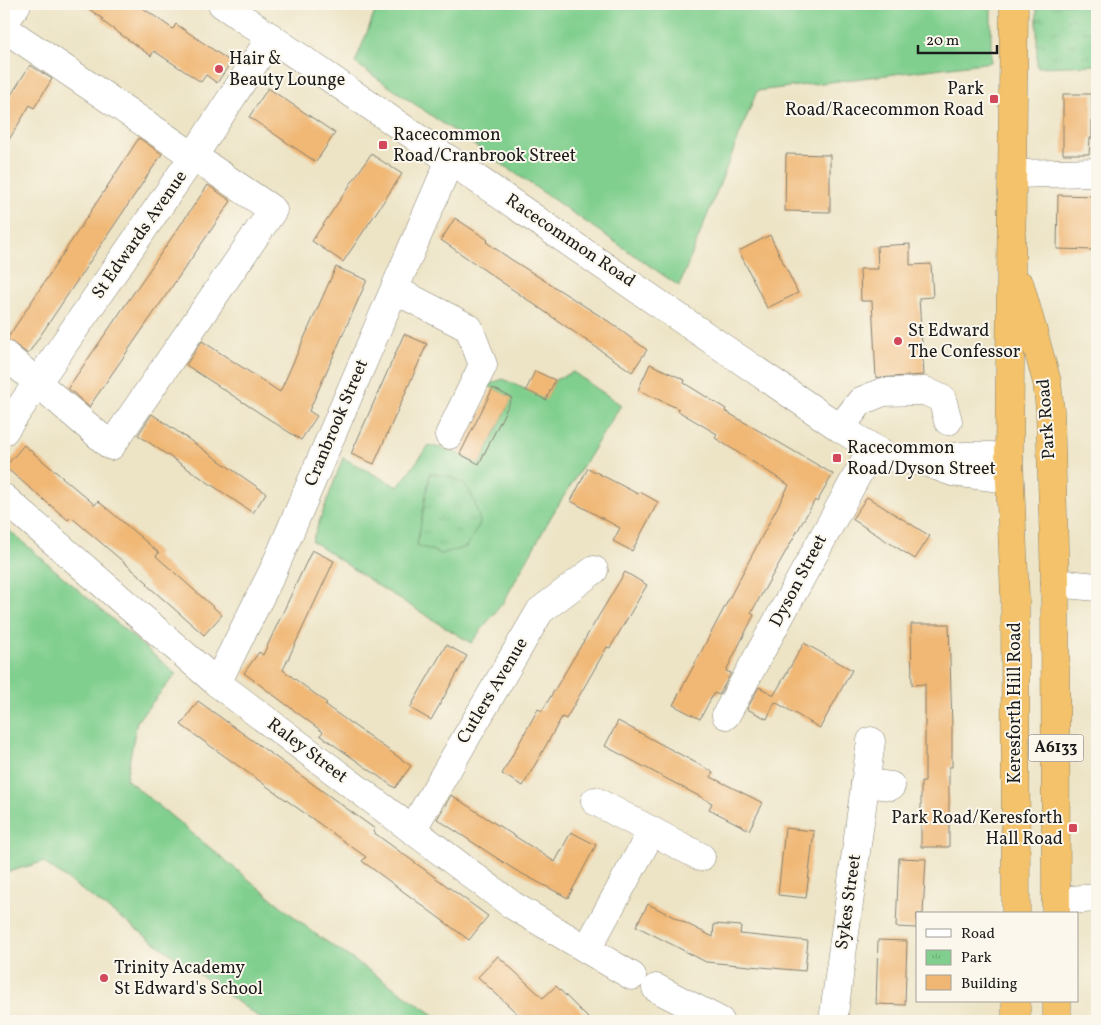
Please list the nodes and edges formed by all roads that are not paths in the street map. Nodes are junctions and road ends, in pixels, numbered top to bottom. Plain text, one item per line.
1 (17, 4) edge
2 (222, 4) edge
3 (1014, 4) edge
4 (261, 22) edge
5 (4, 23) edge
6 (4, 28) edge
7 (193, 157) junction
8 (450, 160) junction
9 (1097, 172) edge
10 (1013, 174) junction
11 (1012, 260) junction
12 (395, 290) junction
13 (4, 354) edge
14 (37, 384) junction
15 (948, 421) dead end
16 (840, 428) junction
17 (4, 431) edge
18 (449, 435) dead end
19 (872, 448) junction
20 (1009, 469) junction
21 (1050, 469) junction
22 (4, 498) edge
23 (594, 570) dead end
24 (1097, 587) edge
25 (1015, 590) junction
26 (1055, 592) junction
27 (1097, 602) edge
28 (217, 683) junction
29 (726, 715) dead end
30 (871, 741) dead end
31 (595, 801) dead end
32 (412, 830) junction
33 (652, 831) junction
34 (701, 857) dead end
35 (1097, 898) edge
36 (1056, 907) edge
37 (1016, 912) edge
38 (587, 949) junction
39 (632, 976) dead end
40 (656, 988) dead end
41 (1016, 1002) edge
42 (1057, 1002) edge
43 (720, 1021) edge
44 (833, 1021) edge
45 (1016, 1021) edge
46 (1057, 1021) edge

1 - 5 street
2 - 4 street, Racecommon Road
3 - 10 highway, Park Road / A6133
4 - 7 street, St Edwards Avenue
4 - 8 street, Racecommon Road
6 - 7 street
7 - 14 street, St Edwards Avenue
7 - 14 street
8 - 12 street, Cranbrook Street
8 - 16 street, Racecommon Road
9 - 10 street
10 - 11 highway, Park Road / A6133
11 - 20 highway, Park Road / A6133
11 - 21 highway, Park Road / A6133
12 - 18 street
12 - 28 street, Cranbrook Street
13 - 14 street
14 - 17 street, St Edwards Avenue
15 - 16 street
16 - 19 street, Racecommon Road
19 - 20 street, Racecommon Road
19 - 29 street, Dyson Street
20 - 21 highway
20 - 25 highway, Park Road / A6133
21 - 26 highway, Park Road / A6133
22 - 28 street, Raley Street
23 - 32 street, Cutlers Avenue
24 - 26 street
25 - 26 highway
25 - 37 highway, Keresforth Hill Road / A6133
26 - 27 street
26 - 36 highway, A6133
28 - 32 street, Raley Street
30 - 44 street, Sykes Street
31 - 33 street
32 - 38 street, Raley Street
33 - 34 street
33 - 38 street
35 - 36 street
38 - 39 street, Raley Street
40 - 43 street
41 - 45 highway
42 - 46 highway

